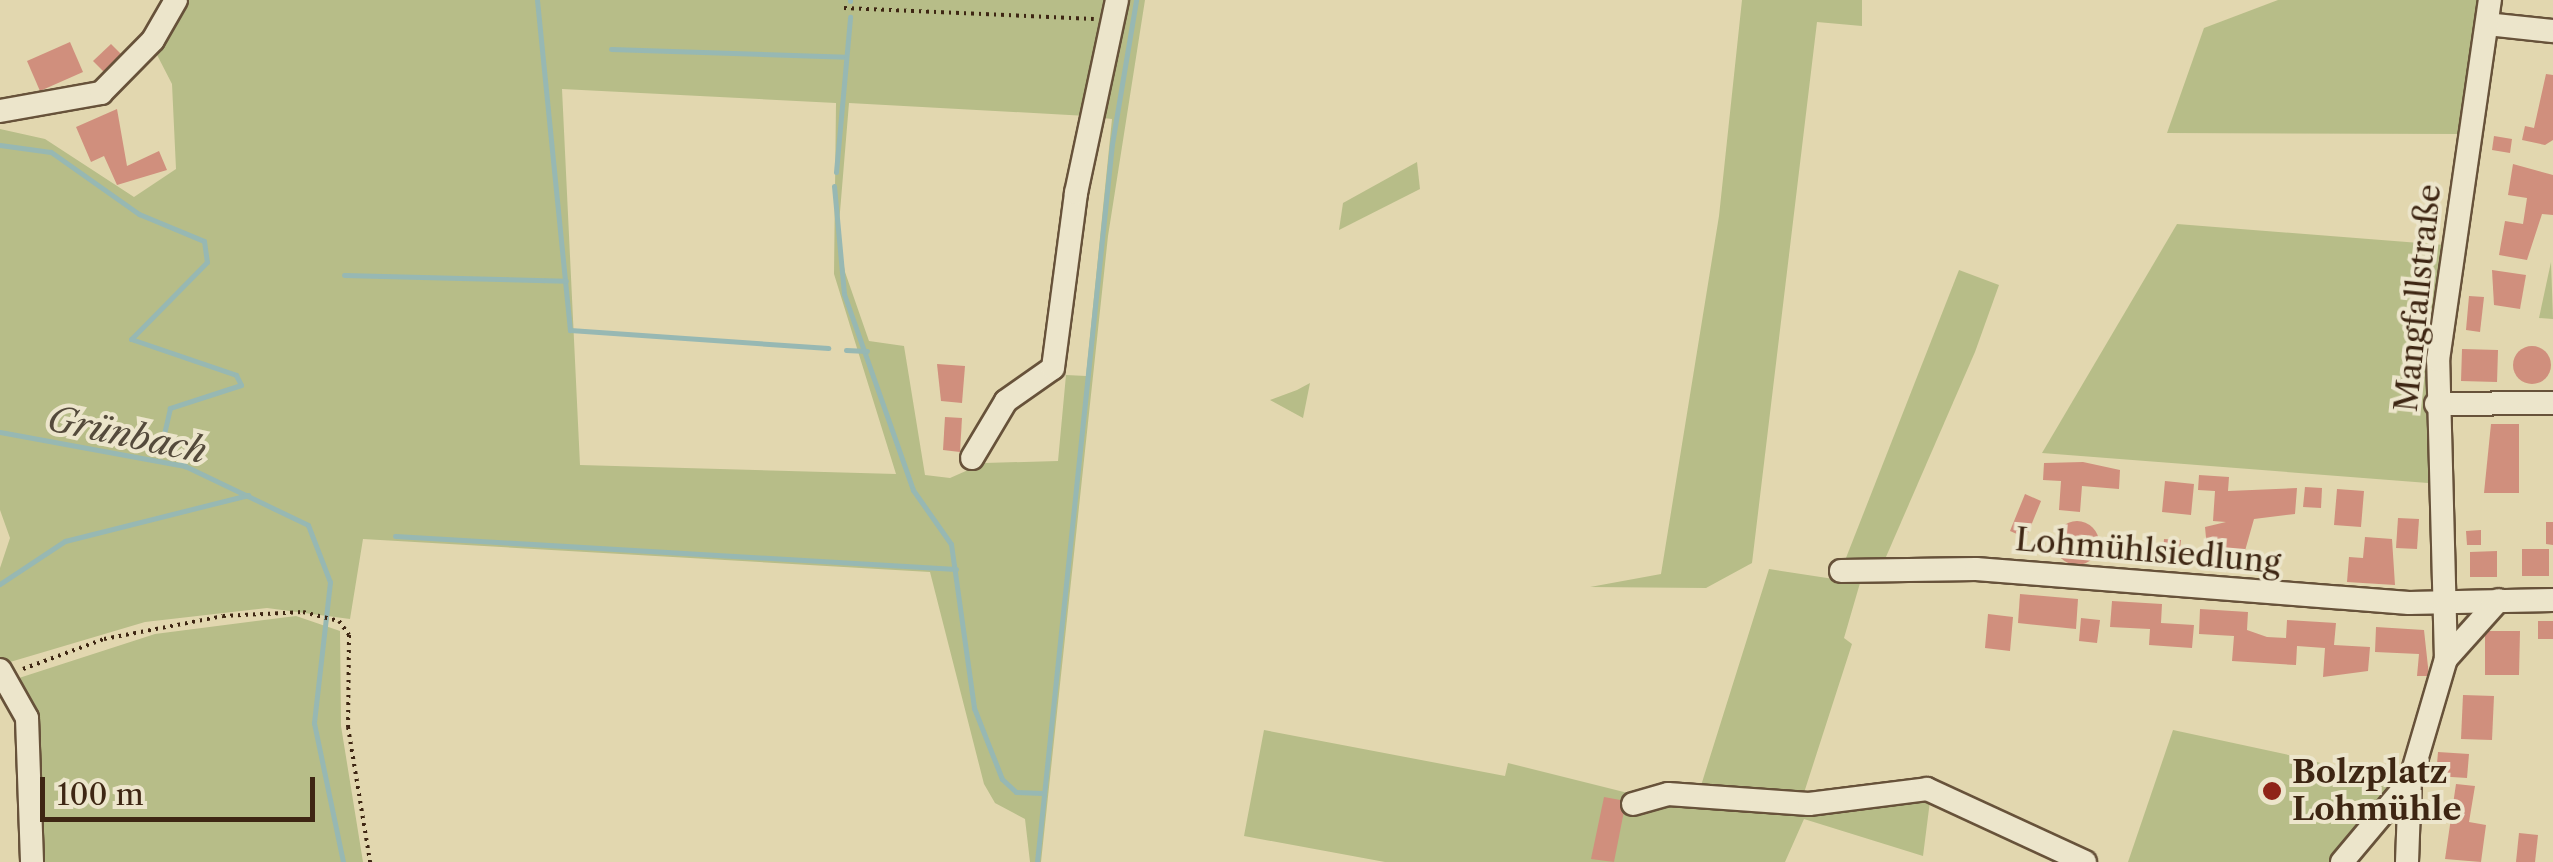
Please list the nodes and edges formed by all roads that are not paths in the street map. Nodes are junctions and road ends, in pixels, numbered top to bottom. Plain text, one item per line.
1 (176, 0) edge
2 (2490, 0) edge
3 (1116, 9) edge
4 (2488, 24) junction
5 (2553, 32) edge
6 (0, 111) edge
7 (2553, 403) edge
8 (2436, 404) junction
9 (972, 458) dead end
10 (1842, 570) dead end
11 (2499, 600) junction
12 (2553, 600) edge
13 (2450, 604) junction
14 (2446, 659) junction
15 (4, 672) edge
16 (2410, 781) junction
17 (1633, 804) dead end
18 (32, 862) edge
19 (2086, 862) edge
20 (2342, 862) edge
21 (2407, 862) edge

1 - 6 street
2 - 4 street, Mangfallstraße
3 - 9 street
4 - 5 street
4 - 8 street, Mangfallstraße
7 - 8 street
8 - 13 street, Mangfallstraße
10 - 13 street, Lohmühlsiedlung
11 - 12 street, Lohmühlsiedlung
11 - 13 street, Lohmühlsiedlung
11 - 14 street
13 - 14 street
14 - 16 street
15 - 18 street
16 - 20 street
16 - 21 street
17 - 19 street

